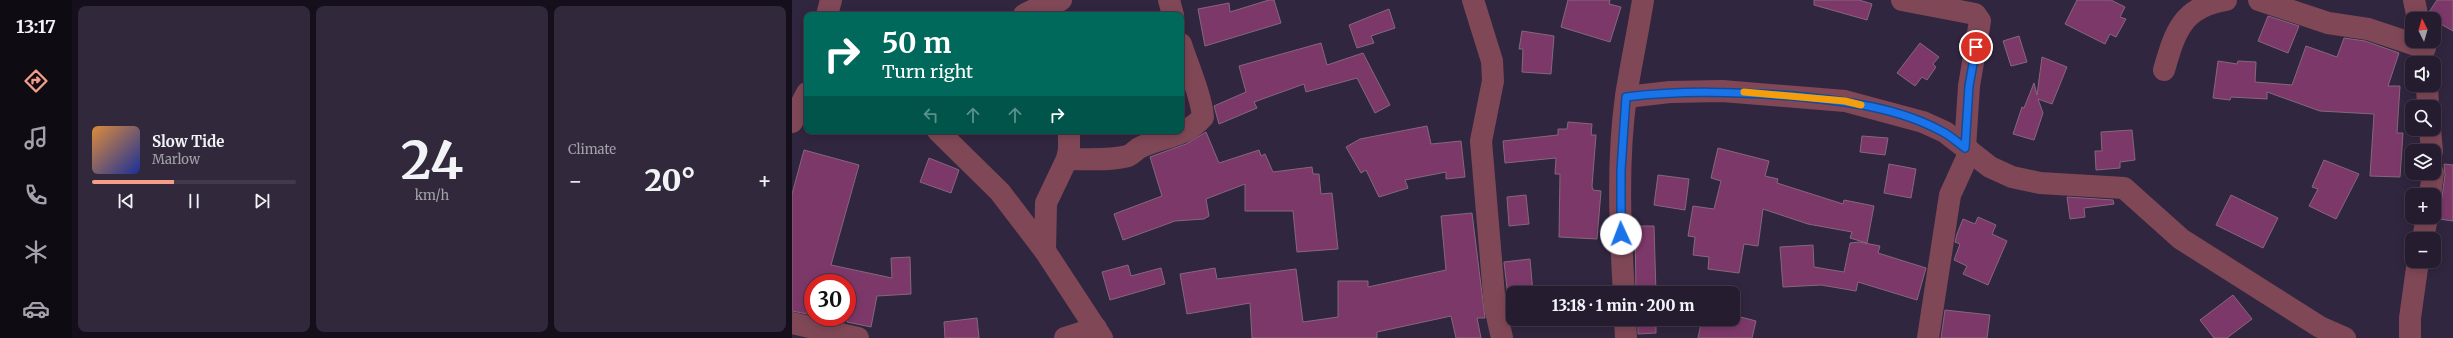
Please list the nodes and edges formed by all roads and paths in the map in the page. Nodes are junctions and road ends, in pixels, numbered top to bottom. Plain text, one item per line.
1 (831, 0) edge
2 (1061, 0) edge
3 (1169, 0) edge
4 (1473, 0) edge
5 (1643, 0) edge
6 (1902, 0) edge
7 (2226, 0) edge
8 (2259, 0) edge
9 (2414, 0) edge
10 (828, 12) edge
11 (1029, 12) edge
12 (1172, 12) edge
13 (2417, 12) edge
14 (2425, 51) edge
15 (1184, 54) edge
16 (2164, 70) dead end
17 (1626, 97) junction
18 (804, 100) edge
19 (792, 122) edge
20 (1184, 132) edge
21 (941, 134) edge
22 (1069, 134) edge
23 (1181, 134) edge
24 (1968, 150) junction
25 (1067, 159) junction
26 (1045, 251) junction
27 (2417, 268) edge
28 (1624, 286) edge
29 (792, 323) edge
30 (1625, 326) edge
31 (1099, 333) edge
32 (838, 336) edge
33 (858, 338) edge
34 (1065, 338) edge
35 (1502, 338) edge
36 (1626, 338) edge
37 (1928, 338) edge
38 (2345, 338) edge
39 (2410, 338) edge

1 - 10 street
2 - 11 street
3 - 12 street
4 - 35 street
5 - 17 street
6 - 24 street
7 - 16 street
8 - 14 street
9 - 13 street
15 - 20 street
17 - 24 street
17 - 28 street
18 - 19 street
21 - 26 street
22 - 25 street
23 - 25 street
24 - 37 street
24 - 38 street
25 - 26 street
26 - 31 street
27 - 39 street
29 - 32 street
30 - 36 street
31 - 34 street
32 - 33 street

